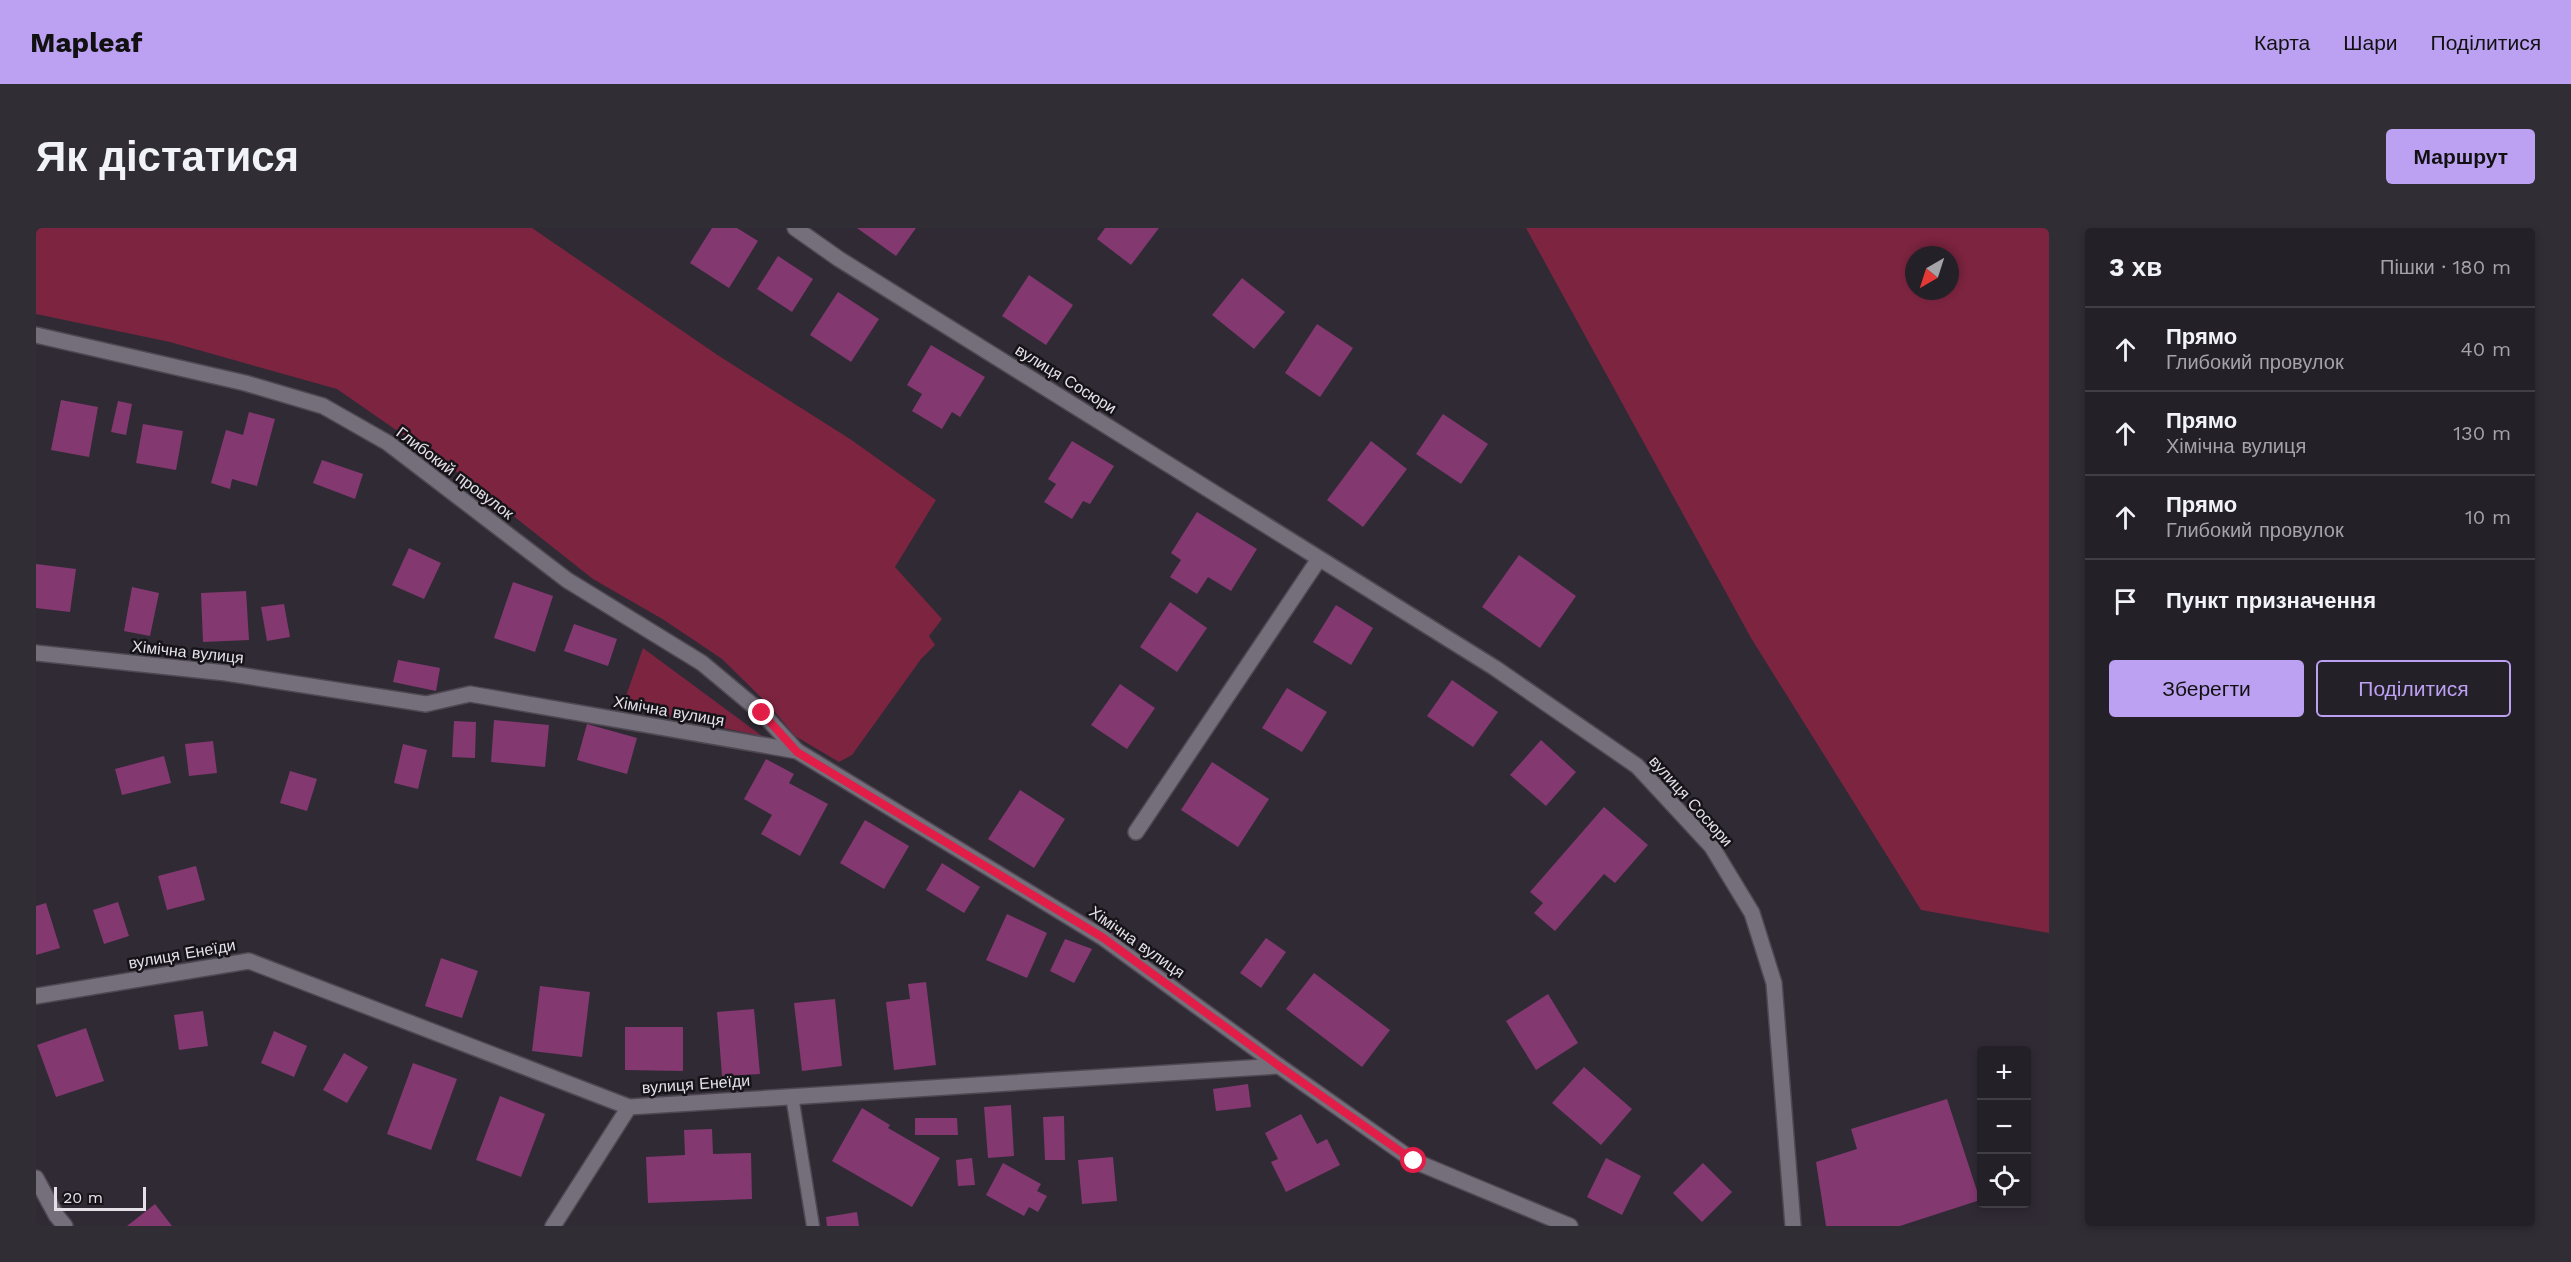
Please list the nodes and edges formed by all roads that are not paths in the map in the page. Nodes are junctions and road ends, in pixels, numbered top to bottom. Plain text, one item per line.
1 (795, 228) edge
2 (36, 335) edge
3 (1319, 559) junction
4 (36, 653) edge
5 (797, 752) junction
6 (1136, 832) dead end
7 (36, 996) edge
8 (1279, 1066) junction
9 (792, 1096) junction
10 (629, 1107) junction
11 (36, 1178) edge
12 (65, 1226) edge
13 (553, 1226) edge
14 (813, 1226) edge
15 (1570, 1226) edge
16 (1793, 1226) edge

1 - 3 street, вулиця Сосюри
2 - 5 street, Глибокий провулок
3 - 6 street
3 - 16 street, вулиця Сосюри
4 - 5 street, Хімічна вулиця
5 - 8 street, Хімічна вулиця
7 - 10 street, вулиця Енеїди
8 - 9 street, вулиця Енеїди
8 - 15 street
9 - 10 street, вулиця Енеїди
9 - 14 lane
10 - 13 street
11 - 12 street

